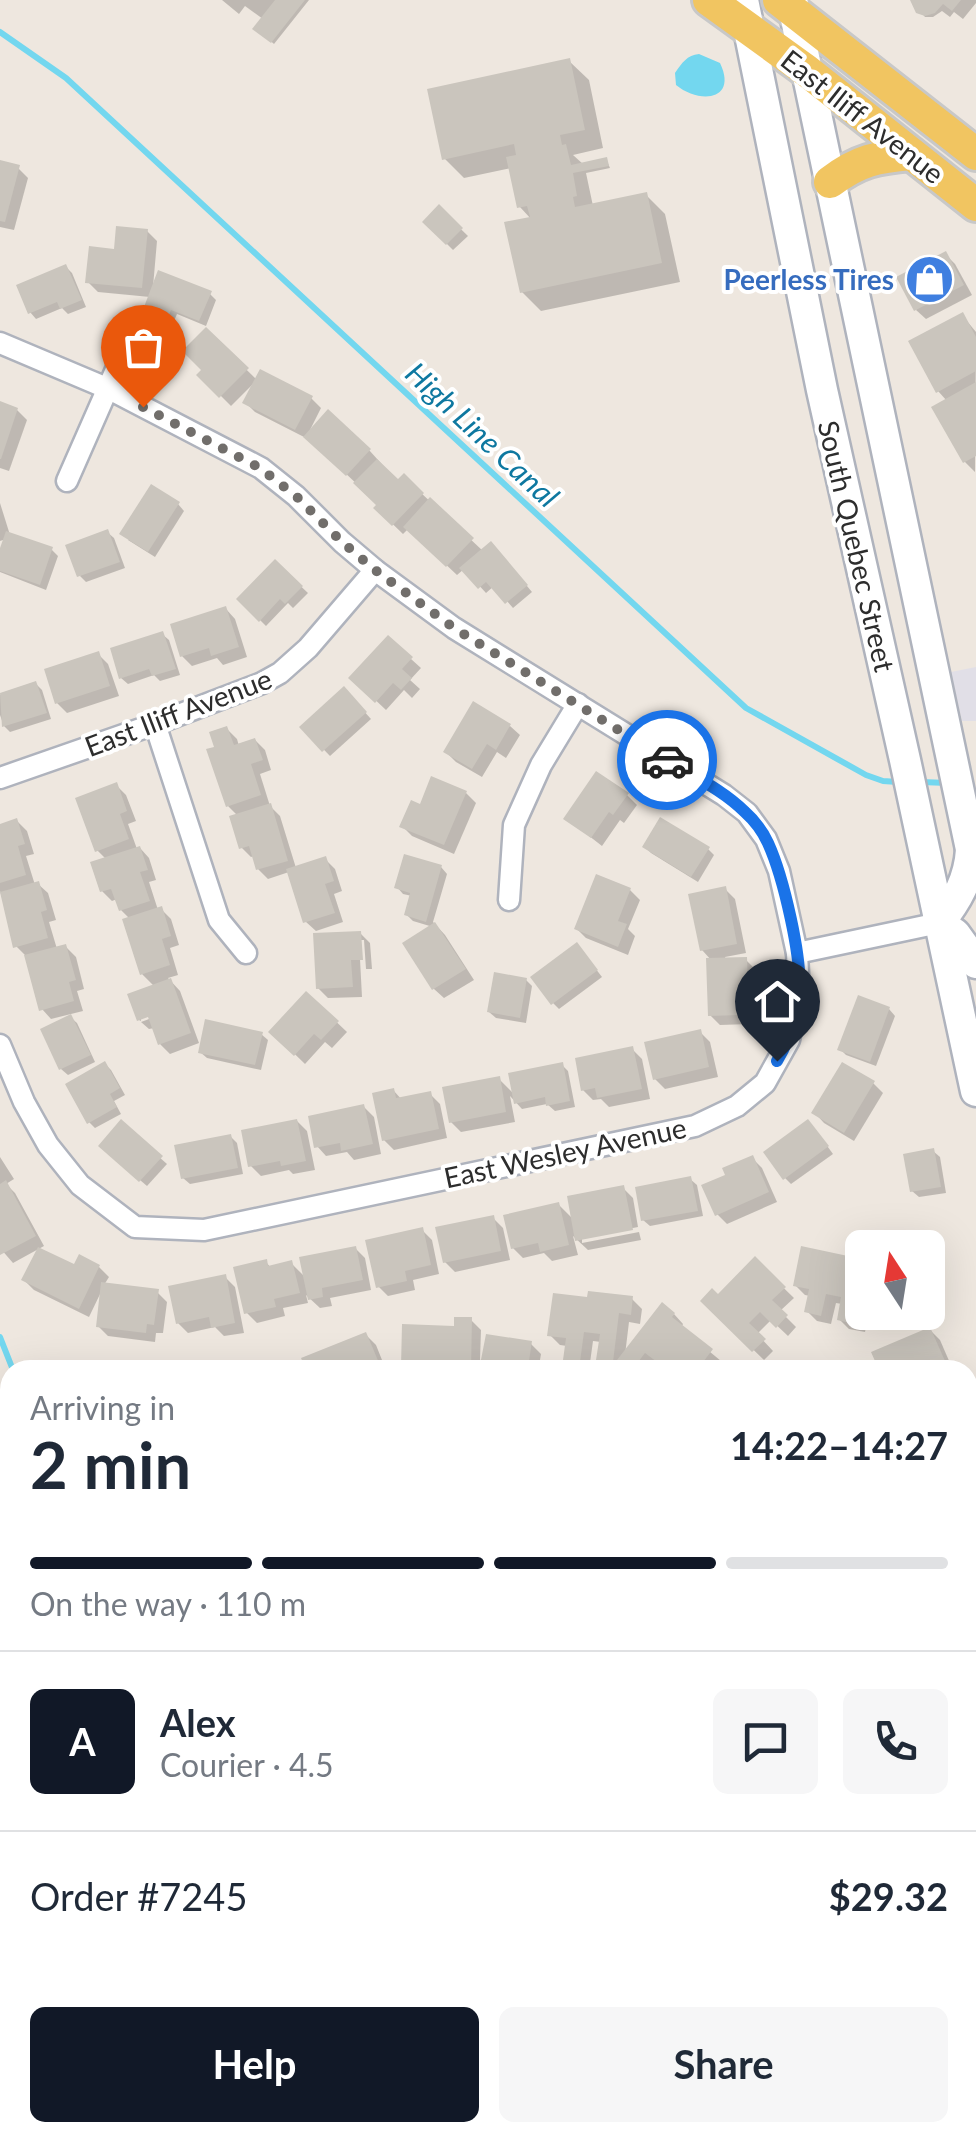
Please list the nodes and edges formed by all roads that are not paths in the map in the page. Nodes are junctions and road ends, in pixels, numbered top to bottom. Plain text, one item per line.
1 (709, 0) edge
2 (789, 4) edge
3 (746, 14) edge
4 (807, 70) junction
5 (912, 154) junction
6 (976, 154) edge
7 (830, 182) junction
8 (976, 204) edge
9 (0, 343) edge
10 (122, 356) dead end
11 (108, 389) junction
12 (67, 481) dead end
13 (375, 570) junction
14 (578, 704) junction
15 (155, 724) junction
16 (0, 778) edge
17 (974, 862) edge
18 (509, 900) dead end
19 (939, 923) junction
20 (246, 953) dead end
21 (796, 953) junction
22 (976, 963) edge
23 (0, 1046) edge
24 (976, 1091) edge

1 - 3 main road, East Iliff Avenue
2 - 4 main road, South Quebec Street
2 - 6 main road, East Iliff Avenue
3 - 4 main road, East Iliff Avenue
3 - 19 main road, South Quebec Street
4 - 5 main road, East Iliff Avenue
4 - 7 main road, South Quebec Street
5 - 7 main road
5 - 8 main road, East Iliff Avenue
7 - 17 main road, South Quebec Street
9 - 11 street, East Wesley Avenue
10 - 11 street
11 - 12 street
11 - 13 street, East Wesley Avenue
13 - 14 street, East Wesley Avenue
13 - 15 street, East Iliff Avenue
14 - 18 street
14 - 21 street, East Wesley Avenue
15 - 16 street, East Iliff Avenue
15 - 20 street
17 - 19 main road
19 - 21 street
19 - 22 main road
19 - 24 main road, South Quebec Street
21 - 23 street, East Wesley Avenue

